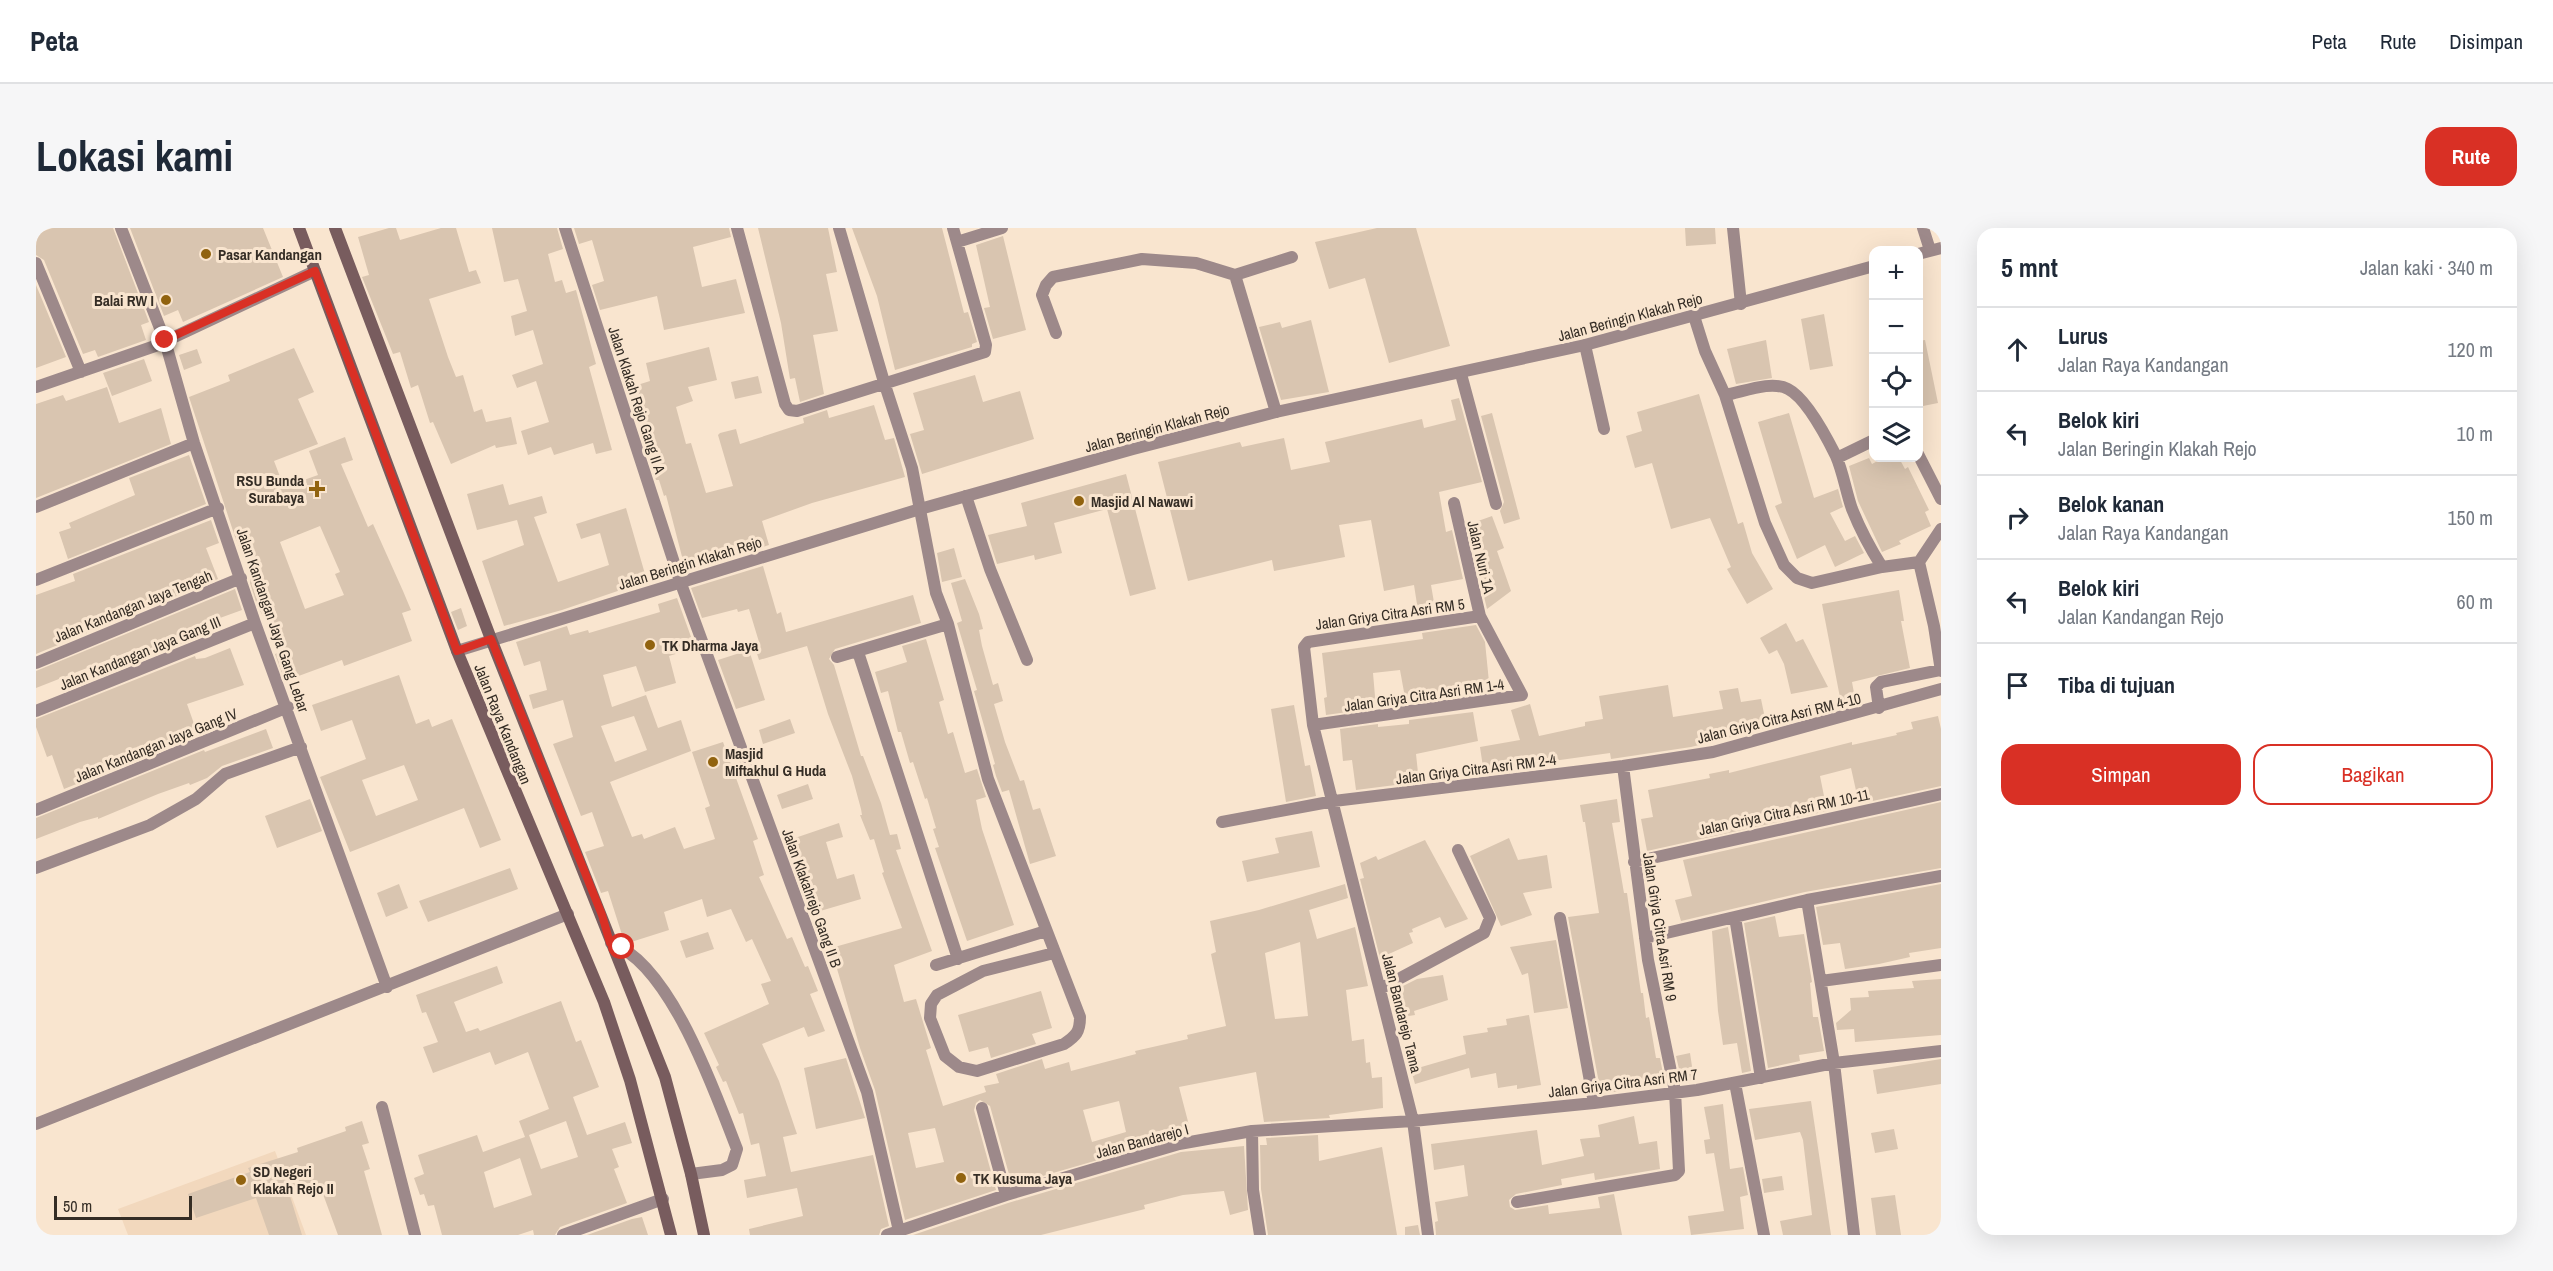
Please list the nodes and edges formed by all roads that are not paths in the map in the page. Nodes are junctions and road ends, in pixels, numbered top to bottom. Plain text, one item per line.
1 (121, 228) edge
2 (299, 228) edge
3 (335, 228) edge
4 (565, 228) edge
5 (737, 228) edge
6 (840, 228) edge
7 (952, 228) edge
8 (1002, 228) edge
9 (1733, 228) edge
10 (1923, 228) edge
11 (957, 242) junction
12 (1930, 250) edge
13 (1292, 257) dead end
14 (36, 263) edge
15 (1869, 267) edge
16 (315, 271) junction
17 (1235, 274) junction
18 (1741, 304) junction
19 (1694, 316) junction
20 (1056, 333) dead end
21 (165, 340) junction
22 (1585, 345) junction
23 (81, 372) junction
24 (1461, 374) junction
25 (884, 382) junction
26 (36, 387) edge
27 (1725, 395) junction
28 (1276, 412) junction
29 (1604, 429) dead end
30 (1869, 442) edge
31 (194, 443) junction
32 (1837, 458) junction
33 (1922, 462) edge
34 (966, 496) junction
35 (1941, 499) edge
36 (1454, 503) dead end
37 (1496, 504) dead end
38 (36, 507) edge
39 (218, 508) junction
40 (920, 509) junction
41 (1941, 529) edge
42 (1919, 562) junction
43 (1882, 567) junction
44 (242, 578) junction
45 (36, 579) edge
46 (680, 581) junction
47 (1480, 616) junction
48 (255, 623) junction
49 (948, 624) junction
50 (491, 639) junction
51 (1306, 643) joint
52 (457, 651) junction
53 (858, 652) junction
54 (837, 657) dead end
55 (1027, 660) dead end
56 (36, 663) edge
57 (1941, 670) edge
58 (1941, 689) edge
59 (288, 707) junction
60 (1879, 708) junction
61 (36, 711) edge
62 (1312, 725) junction
63 (301, 747) junction
64 (1623, 766) junction
65 (1941, 794) edge
66 (1334, 801) junction
67 (36, 810) edge
68 (1222, 822) dead end
69 (1458, 850) dead end
70 (1634, 862) junction
71 (36, 868) edge
72 (1941, 876) edge
73 (1807, 900) junction
74 (568, 914) junction
75 (1735, 917) junction
76 (1560, 918) dead end
77 (1046, 931) junction
78 (1645, 938) junction
79 (610, 943) junction
80 (1054, 953) junction
81 (958, 958) junction
82 (936, 965) dead end
83 (1941, 965) edge
84 (1821, 981) junction
85 (387, 987) junction
86 (1380, 989) junction
87 (1941, 1051) edge
88 (1834, 1063) junction
89 (1761, 1078) junction
90 (1735, 1083) junction
91 (1675, 1091) junction
92 (1594, 1103) junction
93 (382, 1107) dead end
94 (982, 1108) dead end
95 (1413, 1121) junction
96 (36, 1124) edge
97 (1251, 1131) junction
98 (691, 1174) junction
99 (1006, 1195) junction
100 (663, 1199) junction
101 (1516, 1203) dead end
102 (893, 1233) edge
103 (416, 1235) edge
104 (563, 1235) edge
105 (671, 1235) edge
106 (704, 1235) edge
107 (1260, 1235) edge
108 (1428, 1235) edge
109 (1764, 1235) edge
110 (1854, 1235) edge

1 - 21 street, Jalan Kandangan Jaya Gang Lebar
2 - 16 main road, Jalan Raya Kandangan
3 - 50 main road, Jalan Raya Kandangan
4 - 46 street, Jalan Klakah Rejo Gang II A
5 - 25 street
6 - 25 street
7 - 11 street
8 - 11 street
9 - 18 street
10 - 12 street
11 - 25 street
13 - 17 street
14 - 23 street
15 - 18 street, Jalan Beringin Klakah Rejo
16 - 21 street
16 - 52 main road, Jalan Raya Kandangan
17 - 20 street
17 - 28 street
18 - 19 street, Jalan Beringin Klakah Rejo
19 - 22 street, Jalan Beringin Klakah Rejo
19 - 27 street
21 - 23 street
21 - 31 street, Jalan Kandangan Jaya Gang Lebar
22 - 24 street, Jalan Beringin Klakah Rejo
22 - 29 street
23 - 26 street
24 - 28 street, Jalan Beringin Klakah Rejo
24 - 37 street
25 - 40 street
27 - 32 street
27 - 43 street
28 - 34 street, Jalan Beringin Klakah Rejo
30 - 32 street
31 - 38 street
31 - 39 street, Jalan Kandangan Jaya Gang Lebar
32 - 43 street
33 - 35 street
34 - 40 street, Jalan Beringin Klakah Rejo
34 - 55 street
36 - 47 street, Jalan Nuri 1A
39 - 44 street, Jalan Kandangan Jaya Gang Lebar
39 - 45 street
40 - 46 street, Jalan Beringin Klakah Rejo
40 - 49 street
41 - 42 street
42 - 43 street
42 - 57 street
44 - 48 street, Jalan Kandangan Jaya Gang Lebar
44 - 56 street, Jalan Kandangan Jaya Tengah
46 - 50 street, Jalan Beringin Klakah Rejo
46 - 102 street, Jalan Klakahrejo Gang II B
47 - 51 street, Jalan Griya Citra Asri RM 5
47 - 62 street, Jalan Griya Citra Asri RM 1-4
48 - 59 street, Jalan Kandangan Jaya Gang Lebar
48 - 61 street, Jalan Kandangan Jaya Gang III
49 - 53 street
49 - 77 street
50 - 52 street, Jalan Beringin Klakah Rejo
50 - 79 main road, Jalan Raya Kandangan
51 - 62 street, Jalan Bandarejo Tama
52 - 74 main road, Jalan Raya Kandangan
53 - 54 street
53 - 81 street
57 - 60 street
58 - 60 street, Jalan Griya Citra Asri RM 4-10
59 - 63 street, Jalan Kandangan Jaya Gang Lebar
59 - 67 street, Jalan Kandangan Jaya Gang IV
60 - 64 street, Jalan Griya Citra Asri RM 4-10
62 - 66 street, Jalan Bandarejo Tama
63 - 71 street
63 - 85 street, Jalan Kandangan Jaya Gang Lebar
64 - 66 street, Jalan Griya Citra Asri RM 2-4
64 - 70 street, Jalan Griya Citra Asri RM 9
65 - 70 street, Jalan Griya Citra Asri RM 10-11
66 - 68 street, Jalan Griya Citra Asri RM 2-4
66 - 86 street, Jalan Bandarejo Tama
69 - 86 street
70 - 78 street, Jalan Griya Citra Asri RM 9
72 - 73 street
73 - 75 street
73 - 84 street
74 - 85 street
74 - 100 main road, Jalan Raya Kandangan
75 - 78 street
75 - 89 street
76 - 92 street
77 - 80 street
77 - 81 street
78 - 91 street, Jalan Griya Citra Asri RM 9
79 - 98 main road, Jalan Raya Kandangan
79 - 98 street
80 - 80 street
81 - 82 street
83 - 84 street
84 - 88 street
85 - 96 street
86 - 95 street, Jalan Bandarejo Tama
87 - 88 street, Jalan Griya Citra Asri RM 7
88 - 89 street, Jalan Griya Citra Asri RM 7
88 - 110 street
89 - 90 street, Jalan Griya Citra Asri RM 7
90 - 91 street, Jalan Griya Citra Asri RM 7
90 - 109 street
91 - 92 street, Jalan Griya Citra Asri RM 7
91 - 101 street, Jalan Griya Citra Asri RM 9
92 - 95 street, Jalan Griya Citra Asri RM 7
93 - 103 street
94 - 99 street
95 - 97 street, Jalan Bandarejo I
95 - 108 street, Jalan Bandarejo Tama
97 - 99 street, Jalan Bandarejo I
97 - 107 street
98 - 106 main road, Jalan Raya Kandangan
99 - 102 street, Jalan Bandarejo I
100 - 104 street
100 - 105 main road, Jalan Raya Kandangan

